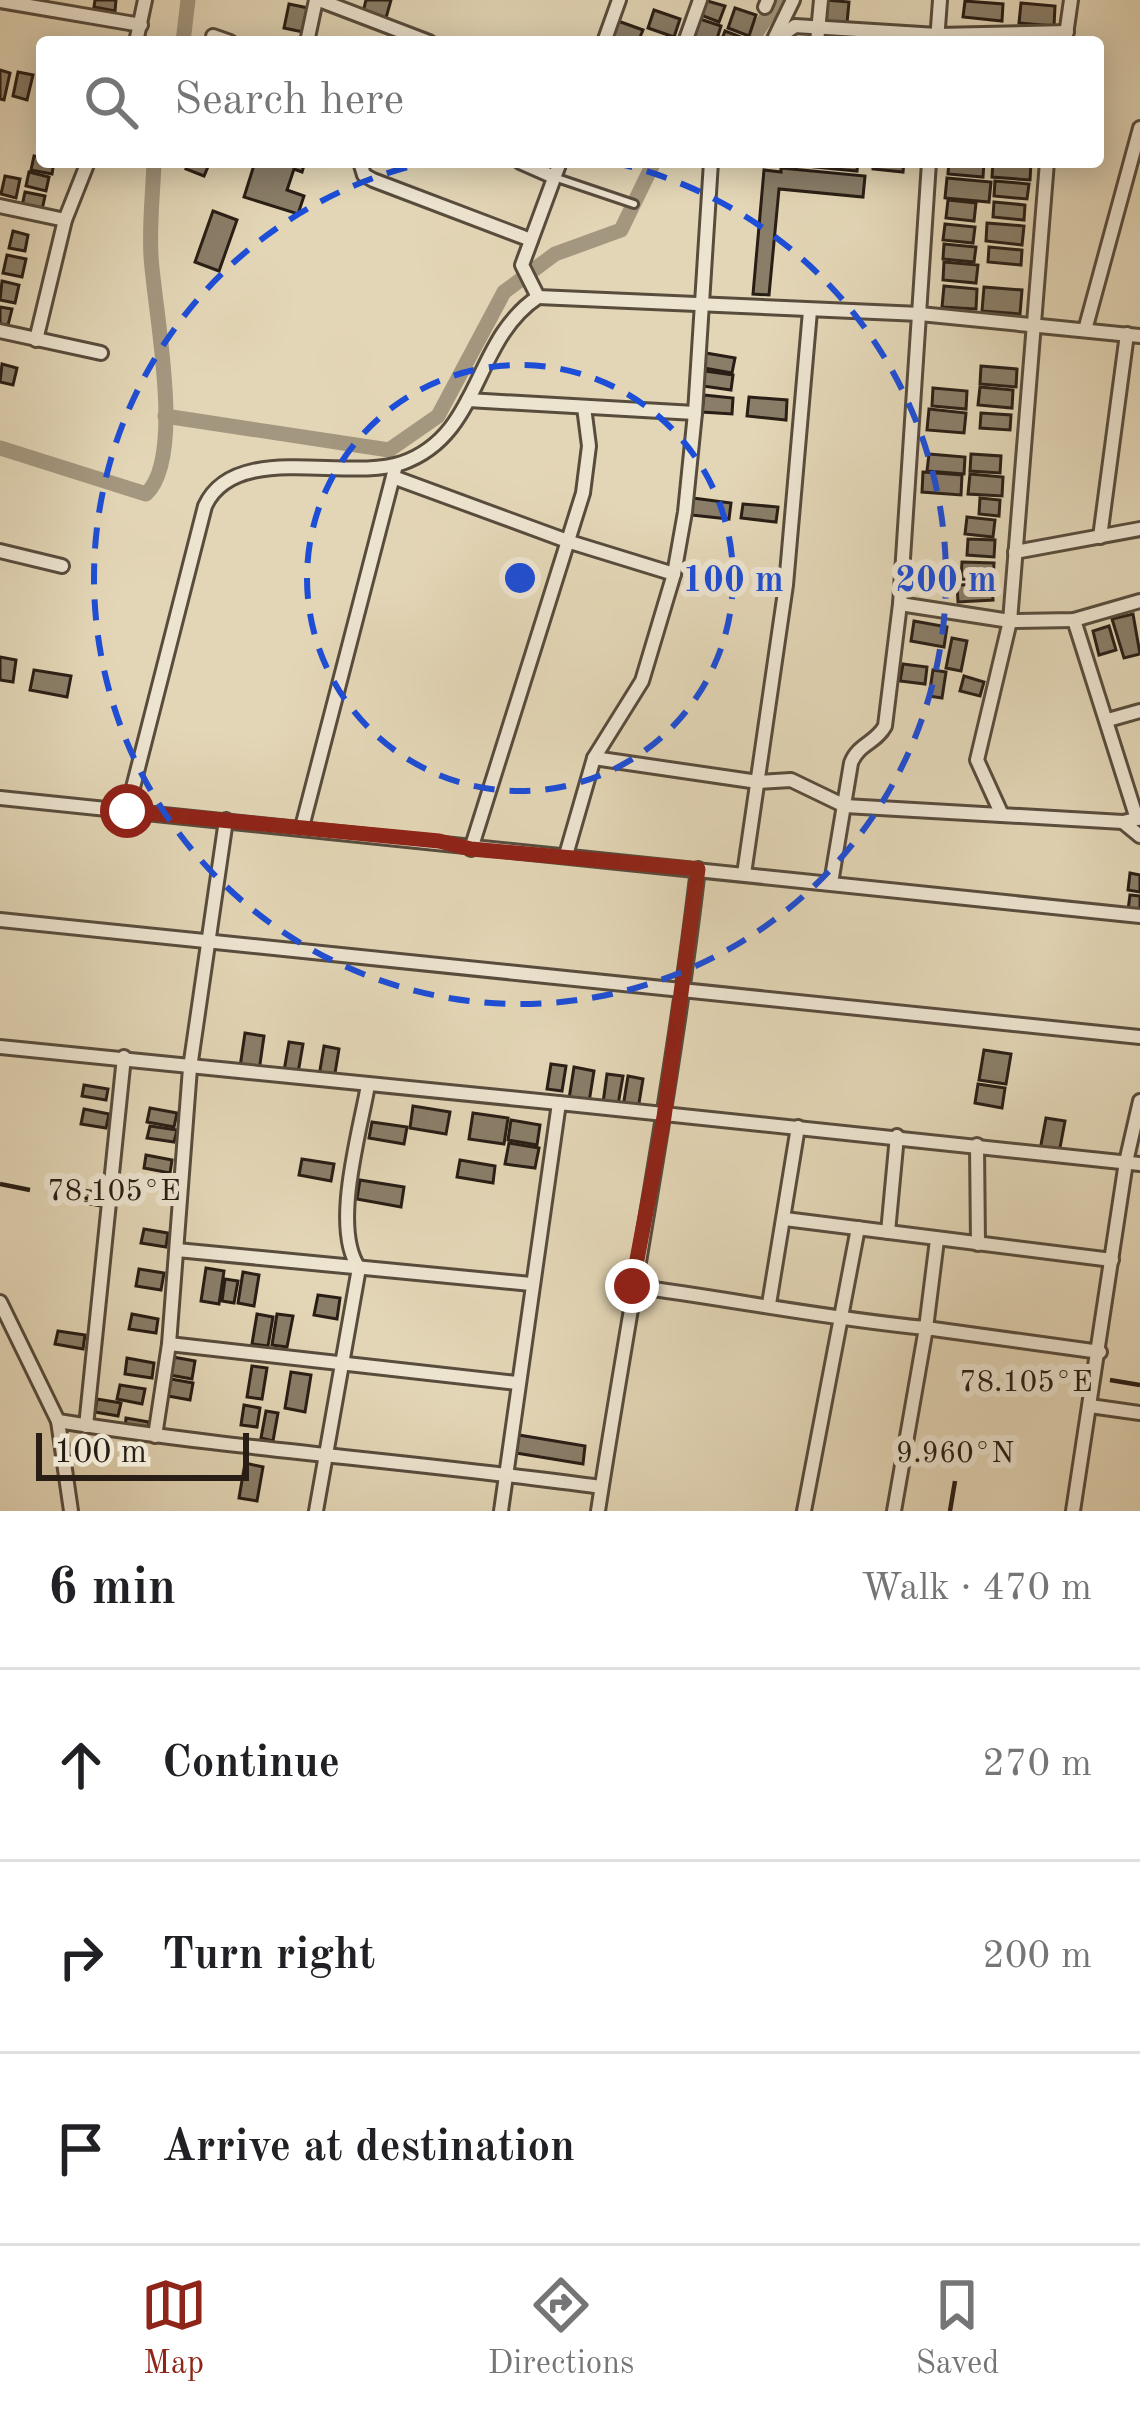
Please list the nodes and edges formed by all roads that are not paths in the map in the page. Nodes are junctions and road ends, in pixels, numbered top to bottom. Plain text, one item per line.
1 (145, 0) edge
2 (318, 0) edge
3 (619, 0) edge
4 (700, 0) edge
5 (793, 0) edge
6 (821, 0) edge
7 (940, 0) edge
8 (1071, 0) edge
9 (0, 1) edge
10 (141, 25) junction
11 (819, 26) junction
12 (138, 36) edge
13 (309, 36) edge
14 (413, 36) edge
15 (606, 36) edge
16 (688, 36) edge
17 (775, 36) edge
18 (780, 36) edge
19 (818, 36) edge
20 (917, 36) edge
21 (937, 36) edge
22 (1066, 36) edge
23 (1140, 128) edge
24 (86, 168) edge
25 (362, 168) edge
26 (534, 168) edge
27 (558, 168) edge
28 (711, 168) edge
29 (929, 168) edge
30 (1046, 168) edge
31 (554, 177) junction
32 (634, 204) dead end
33 (0, 206) edge
34 (65, 220) junction
35 (531, 240) junction
36 (537, 294) junction
37 (704, 306) junction
38 (810, 311) junction
39 (920, 314) junction
40 (1033, 326) junction
41 (0, 331) edge
42 (1085, 331) junction
43 (1133, 335) edge
44 (36, 340) junction
45 (100, 353) dead end
46 (468, 400) junction
47 (584, 407) junction
48 (695, 413) junction
49 (395, 471) junction
50 (1140, 530) edge
51 (1100, 537) junction
52 (570, 542) junction
53 (0, 551) edge
54 (1015, 552) junction
55 (62, 566) dead end
56 (674, 574) junction
57 (1140, 601) edge
58 (900, 604) junction
59 (1010, 620) junction
60 (1074, 620) junction
61 (1140, 711) edge
62 (1108, 720) junction
63 (594, 758) junction
64 (758, 782) junction
65 (0, 798) edge
66 (845, 806) junction
67 (127, 811) junction
68 (1002, 815) junction
69 (1134, 819) edge
70 (226, 820) junction
71 (302, 827) junction
72 (1140, 836) edge
73 (471, 849) junction
74 (566, 855) junction
75 (698, 869) junction
76 (744, 874) junction
77 (831, 883) junction
78 (1140, 916) edge
79 (0, 920) edge
80 (208, 944) junction
81 (683, 993) junction
82 (1140, 1037) edge
83 (0, 1047) edge
84 (124, 1057) junction
85 (190, 1067) junction
86 (368, 1084) junction
87 (1140, 1101) edge
88 (560, 1103) junction
89 (664, 1117) junction
90 (798, 1127) junction
91 (897, 1136) junction
92 (977, 1145) junction
93 (1133, 1163) edge
94 (785, 1220) junction
95 (858, 1228) junction
96 (888, 1232) junction
97 (937, 1240) junction
98 (978, 1244) junction
99 (177, 1250) junction
100 (1112, 1260) junction
101 (359, 1268) junction
102 (531, 1284) junction
103 (632, 1286) junction
104 (0, 1302) edge
105 (769, 1304) junction
106 (842, 1320) junction
107 (926, 1328) junction
108 (169, 1344) junction
109 (1100, 1352) junction
110 (342, 1365) junction
111 (518, 1384) junction
112 (1090, 1406) junction
113 (1140, 1413) edge
114 (58, 1421) junction
115 (86, 1426) junction
116 (155, 1436) junction
117 (326, 1457) junction
118 (507, 1474) junction
119 (602, 1487) junction
120 (70, 1511) edge
121 (316, 1511) edge
122 (501, 1511) edge
123 (598, 1511) edge
124 (804, 1511) edge
125 (894, 1511) edge
126 (1073, 1511) edge

1 - 10 street
2 - 13 street
2 - 14 street
3 - 15 street
4 - 16 street
5 - 17 street
6 - 11 street
7 - 21 street
8 - 22 street
9 - 10 street
10 - 12 street
11 - 18 street
11 - 19 street
11 - 20 street
23 - 42 street
24 - 34 street
25 - 35 street
26 - 31 street
27 - 31 street
28 - 37 street
29 - 39 street
30 - 40 street
31 - 32 lane
31 - 35 street
33 - 34 street
34 - 44 street
35 - 36 street
36 - 37 street
36 - 46 street
37 - 38 street
37 - 48 street
38 - 39 street
38 - 64 street
39 - 40 street
39 - 58 street
40 - 42 street
40 - 54 street
41 - 44 street
42 - 43 street
43 - 51 street
44 - 45 street
46 - 47 street
46 - 49 street
47 - 48 street
47 - 52 street
48 - 56 street
49 - 52 street
49 - 67 street
49 - 71 street
50 - 51 street
51 - 54 street
52 - 56 street
52 - 73 street
53 - 55 street
54 - 59 street
56 - 63 street
57 - 60 street
58 - 59 street
58 - 66 street
59 - 60 street
59 - 68 street
60 - 62 street
61 - 62 street
62 - 69 street
63 - 64 street
63 - 74 street
64 - 66 street
64 - 76 street
65 - 67 street
66 - 68 street
66 - 77 street
67 - 70 street
68 - 69 street
69 - 72 street
70 - 71 street
70 - 80 street
71 - 73 street
73 - 74 street
74 - 75 street
75 - 76 street
75 - 81 street
76 - 77 street
77 - 78 street
79 - 80 street
80 - 81 street
80 - 85 street
81 - 82 street
81 - 89 street
83 - 84 street
84 - 85 street
84 - 115 street
85 - 86 street
85 - 99 street
86 - 88 street
86 - 101 street
87 - 93 street
88 - 89 street
88 - 102 street
89 - 90 street
89 - 103 street
90 - 91 street
90 - 94 street
91 - 92 street
91 - 96 street
92 - 93 street
92 - 98 street
93 - 100 street
94 - 95 street
94 - 105 street
95 - 96 street
95 - 106 street
96 - 97 street
97 - 98 street
97 - 107 street
98 - 100 street
99 - 101 street
99 - 108 street
100 - 109 street
101 - 102 street
101 - 110 street
102 - 111 street
103 - 105 street
103 - 119 street
104 - 114 street
105 - 106 street
106 - 107 street
106 - 124 street
107 - 109 street
107 - 125 street
108 - 110 street
108 - 116 street
109 - 112 street
110 - 111 street
110 - 117 street
111 - 118 street
112 - 113 street
112 - 126 street
114 - 115 street
114 - 120 street
115 - 116 street
116 - 117 street
117 - 118 street
117 - 121 street
118 - 119 street
118 - 122 street
119 - 123 street

